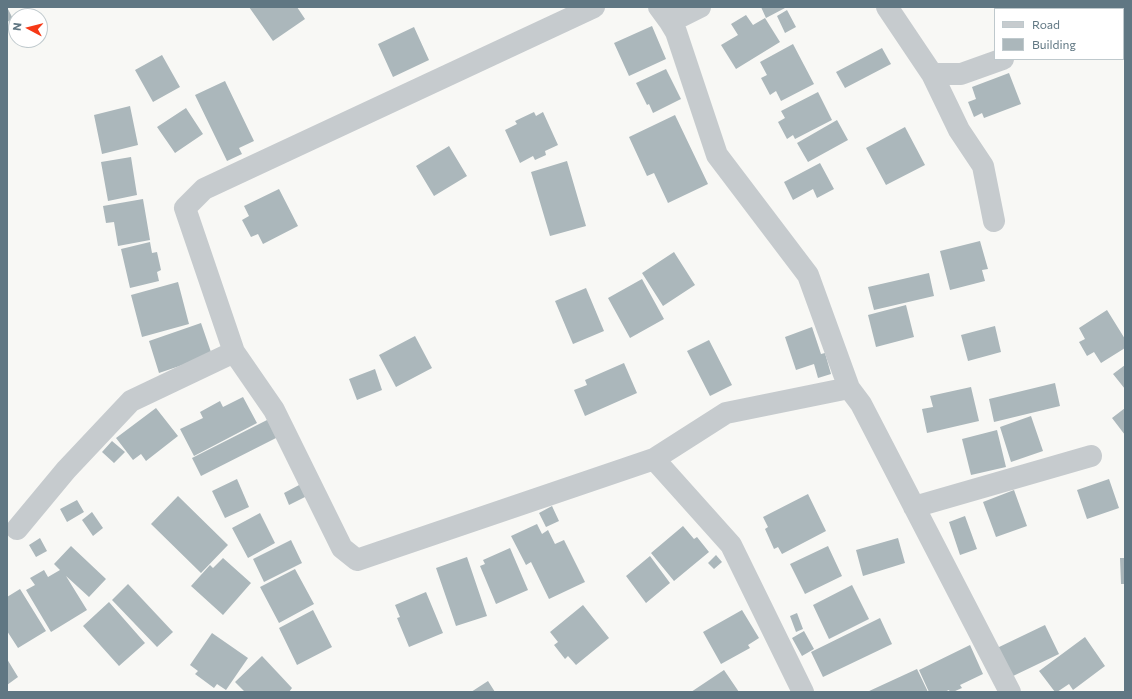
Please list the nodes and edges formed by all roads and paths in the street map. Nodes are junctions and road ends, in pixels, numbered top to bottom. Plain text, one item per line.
1 (594, 7) edge
2 (700, 7) edge
3 (887, 7) edge
4 (665, 14) edge
5 (1000, 60) edge
6 (932, 74) junction
7 (994, 221) dead end
8 (234, 352) junction
9 (848, 388) junction
10 (1091, 456) dead end
11 (654, 458) junction
12 (914, 507) junction
13 (17, 529) dead end
14 (803, 692) edge
15 (1010, 692) edge

1 - 8 street
2 - 4 street
3 - 6 street
4 - 9 street
5 - 6 street
6 - 7 street
8 - 11 street
8 - 13 street
9 - 11 street
9 - 12 street
10 - 12 street
11 - 14 street
12 - 15 street

